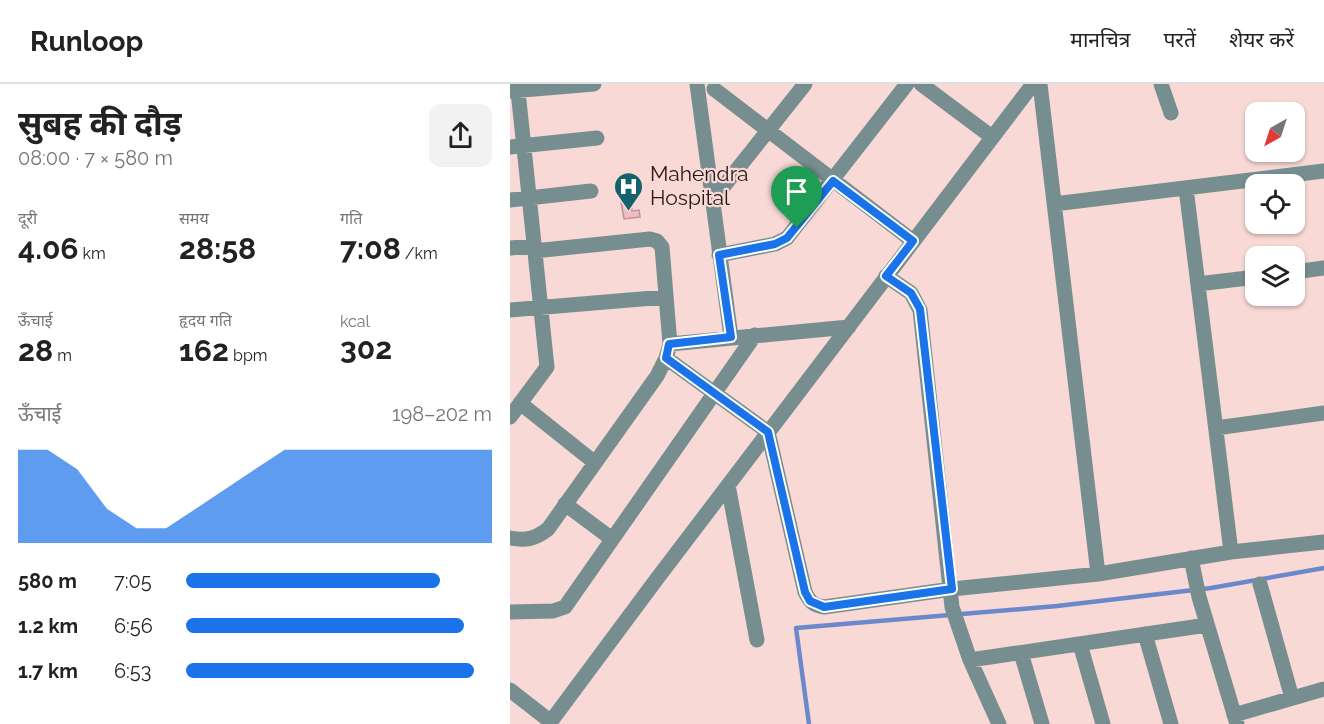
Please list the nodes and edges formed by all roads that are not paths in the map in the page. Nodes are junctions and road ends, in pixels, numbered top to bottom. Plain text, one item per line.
1 (594, 84) edge
2 (697, 84) edge
3 (805, 84) edge
4 (907, 84) edge
5 (921, 84) edge
6 (1034, 84) edge
7 (1040, 84) edge
8 (1161, 84) edge
9 (717, 87) edge
10 (514, 91) edge
11 (700, 109) junction
12 (1171, 113) dead end
13 (767, 131) junction
14 (992, 137) junction
15 (597, 138) dead end
16 (516, 147) edge
17 (1324, 171) edge
18 (833, 181) junction
19 (1186, 188) junction
20 (591, 191) dead end
21 (528, 198) junction
22 (510, 200) edge
23 (712, 201) junction
24 (1054, 204) junction
25 (913, 241) junction
26 (510, 248) edge
27 (534, 248) junction
28 (719, 255) junction
29 (1324, 268) edge
30 (1305, 271) edge
31 (886, 276) junction
32 (1245, 278) edge
33 (1198, 284) junction
34 (665, 297) junction
35 (540, 308) junction
36 (510, 310) edge
37 (849, 327) junction
38 (755, 335) junction
39 (731, 337) junction
40 (668, 351) junction
41 (714, 393) junction
42 (520, 403) junction
43 (1324, 414) edge
44 (510, 417) edge
45 (1216, 428) junction
46 (768, 432) junction
47 (594, 462) junction
48 (728, 485) junction
49 (565, 504) junction
50 (510, 538) edge
51 (612, 539) junction
52 (1324, 542) edge
53 (1231, 552) junction
54 (1191, 558) junction
55 (1098, 574) junction
56 (1260, 584) dead end
57 (952, 589) junction
58 (510, 612) edge
59 (1207, 625) junction
60 (1145, 634) junction
61 (757, 640) dead end
62 (1080, 644) junction
63 (1022, 652) junction
64 (970, 660) junction
65 (1324, 689) edge
66 (510, 690) edge
67 (1292, 698) junction
68 (1235, 719) edge
69 (550, 723) edge
70 (999, 724) edge
71 (1042, 724) edge
72 (1103, 724) edge
73 (1171, 724) edge

1 - 10 street
2 - 11 street
3 - 13 street
4 - 18 street
5 - 14 street
6 - 14 street
7 - 24 street
8 - 12 street
9 - 11 street
9 - 13 street
10 - 16 street
11 - 23 street
13 - 18 street
13 - 23 street
14 - 25 street
15 - 16 street
16 - 21 street
17 - 19 street
18 - 25 street
18 - 28 street
19 - 24 street
19 - 33 street
20 - 21 street
21 - 22 street
21 - 27 street
23 - 28 street
24 - 55 street
25 - 31 street
26 - 27 street
27 - 34 street
27 - 35 street
28 - 39 street
29 - 30 street
31 - 37 street
31 - 57 street
32 - 33 street
33 - 45 street
34 - 35 street
34 - 40 street
35 - 36 street
35 - 42 street
37 - 38 street
37 - 46 street
38 - 39 street
38 - 41 street
39 - 40 street
40 - 41 street
40 - 47 street
41 - 46 street
41 - 51 street
42 - 44 street
42 - 47 street
43 - 45 street
45 - 53 street
46 - 48 street
46 - 57 street
47 - 49 street
48 - 61 street
48 - 69 street
49 - 50 street
49 - 51 street
51 - 58 street
52 - 53 street
53 - 54 street
54 - 55 street
54 - 59 street
55 - 57 street
56 - 67 street
57 - 64 street
59 - 60 street
59 - 68 street
60 - 62 street
60 - 73 street
62 - 63 street
62 - 72 street
63 - 64 street
63 - 71 street
64 - 70 street
65 - 67 street
66 - 69 street
67 - 68 street

